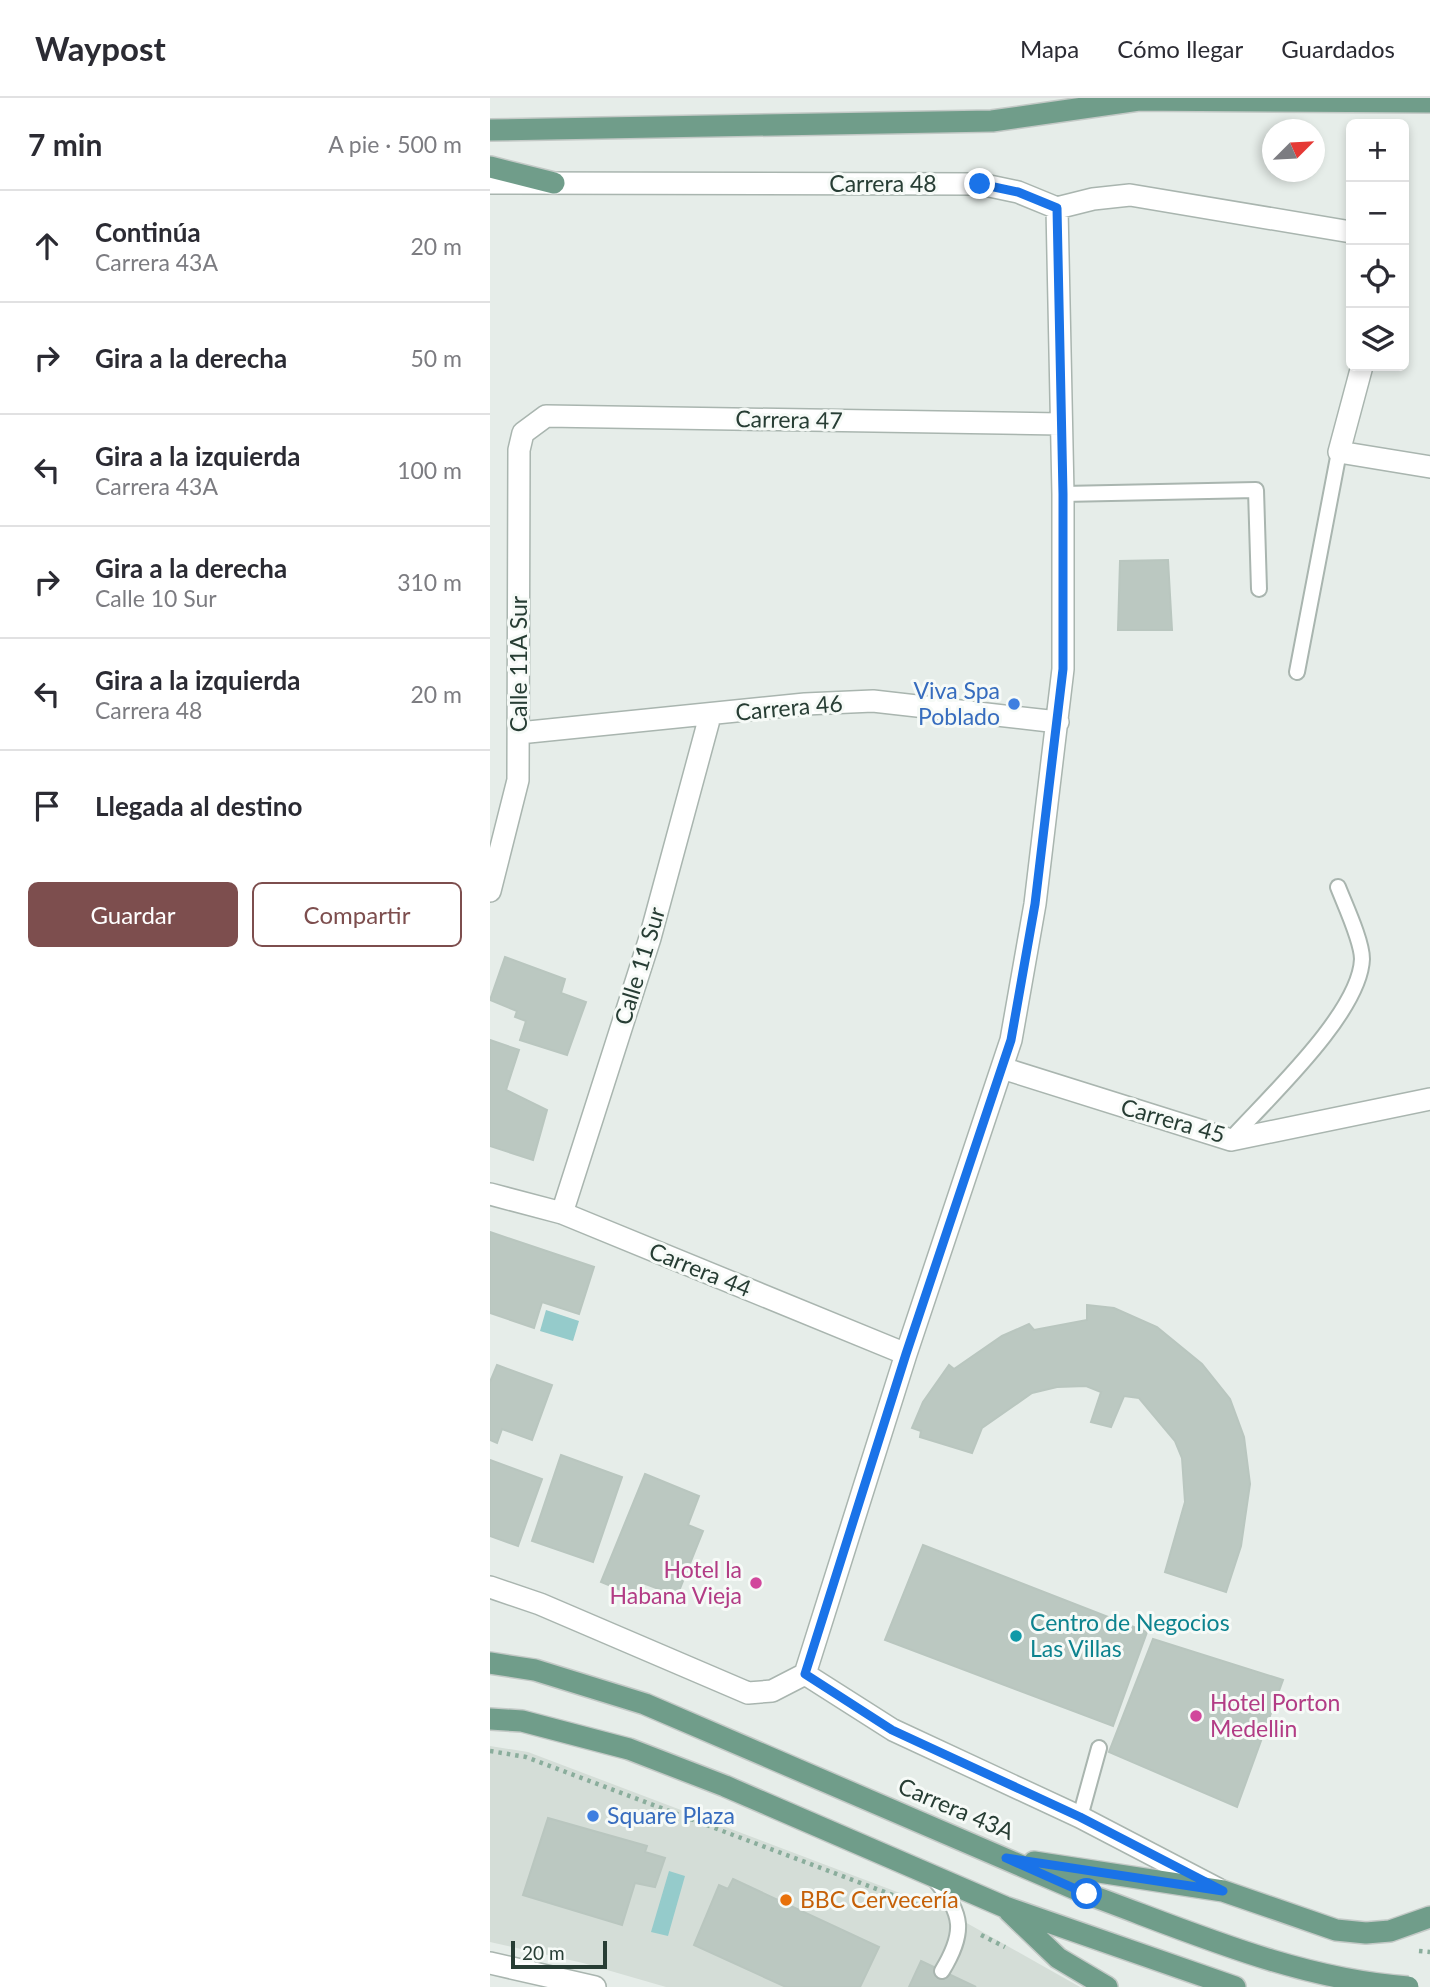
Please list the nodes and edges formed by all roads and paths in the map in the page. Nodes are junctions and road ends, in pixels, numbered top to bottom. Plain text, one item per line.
1 (1060, 98) edge
2 (1139, 100) junction
3 (1430, 102) edge
4 (490, 130) edge
5 (490, 167) edge
6 (490, 183) edge
7 (554, 183) junction
8 (1057, 208) junction
9 (1346, 231) edge
10 (1361, 371) edge
11 (1060, 424) junction
12 (523, 433) joint
13 (1339, 452) junction
14 (1430, 467) edge
15 (1063, 494) junction
16 (1259, 589) dead end
17 (1297, 672) dead end
18 (710, 716) junction
19 (1059, 722) junction
20 (519, 733) junction
21 (1338, 887) dead end
22 (490, 889) edge
23 (1002, 1068) junction
24 (1430, 1098) edge
25 (1231, 1140) junction
26 (490, 1194) edge
27 (562, 1213) junction
28 (906, 1354) junction
29 (490, 1587) edge
30 (490, 1663) edge
31 (805, 1674) junction
32 (490, 1719) edge
33 (1099, 1748) dead end
34 (490, 1751) edge
35 (1080, 1817) junction
36 (1006, 1858) junction
37 (932, 1876) junction
38 (1223, 1891) junction
39 (1005, 1907) junction
40 (1430, 1917) edge
41 (959, 1923) junction
42 (1012, 1951) dead end
43 (490, 1963) edge
44 (942, 1971) dead end
45 (581, 1985) edge
46 (1107, 1987) edge
47 (1235, 1987) edge
48 (1408, 1987) edge

1 - 2 main road
2 - 3 main road
2 - 4 main road
5 - 7 main road
6 - 7 street, Carrera 48
7 - 8 street, Carrera 48
8 - 9 street
8 - 11 street
10 - 13 street
11 - 12 street, Carrera 47
11 - 15 street
12 - 20 street, Calle 11A Sur
13 - 14 street
13 - 17 lane
15 - 16 lane
15 - 19 street
18 - 19 street, Carrera 46
18 - 20 street, Carrera 46
18 - 27 street, Calle 11 Sur
19 - 23 street
20 - 22 street, Calle 11A Sur
21 - 25 lane
23 - 25 street, Carrera 45
23 - 28 street
24 - 25 street, Carrera 45
26 - 27 street, Carrera 44
27 - 28 street, Carrera 44
28 - 31 street
29 - 31 street
30 - 36 main road, Carrera 43A
31 - 35 street, Carrera 43A
32 - 37 main road
33 - 35 lane
34 - 41 path
35 - 38 street, Carrera 43A
36 - 38 main road
36 - 48 main road, Carrera 43A, bridge
37 - 39 main road
37 - 41 lane
38 - 40 main road
39 - 46 main road
39 - 47 main road
41 - 42 path
41 - 44 lane
43 - 45 street

